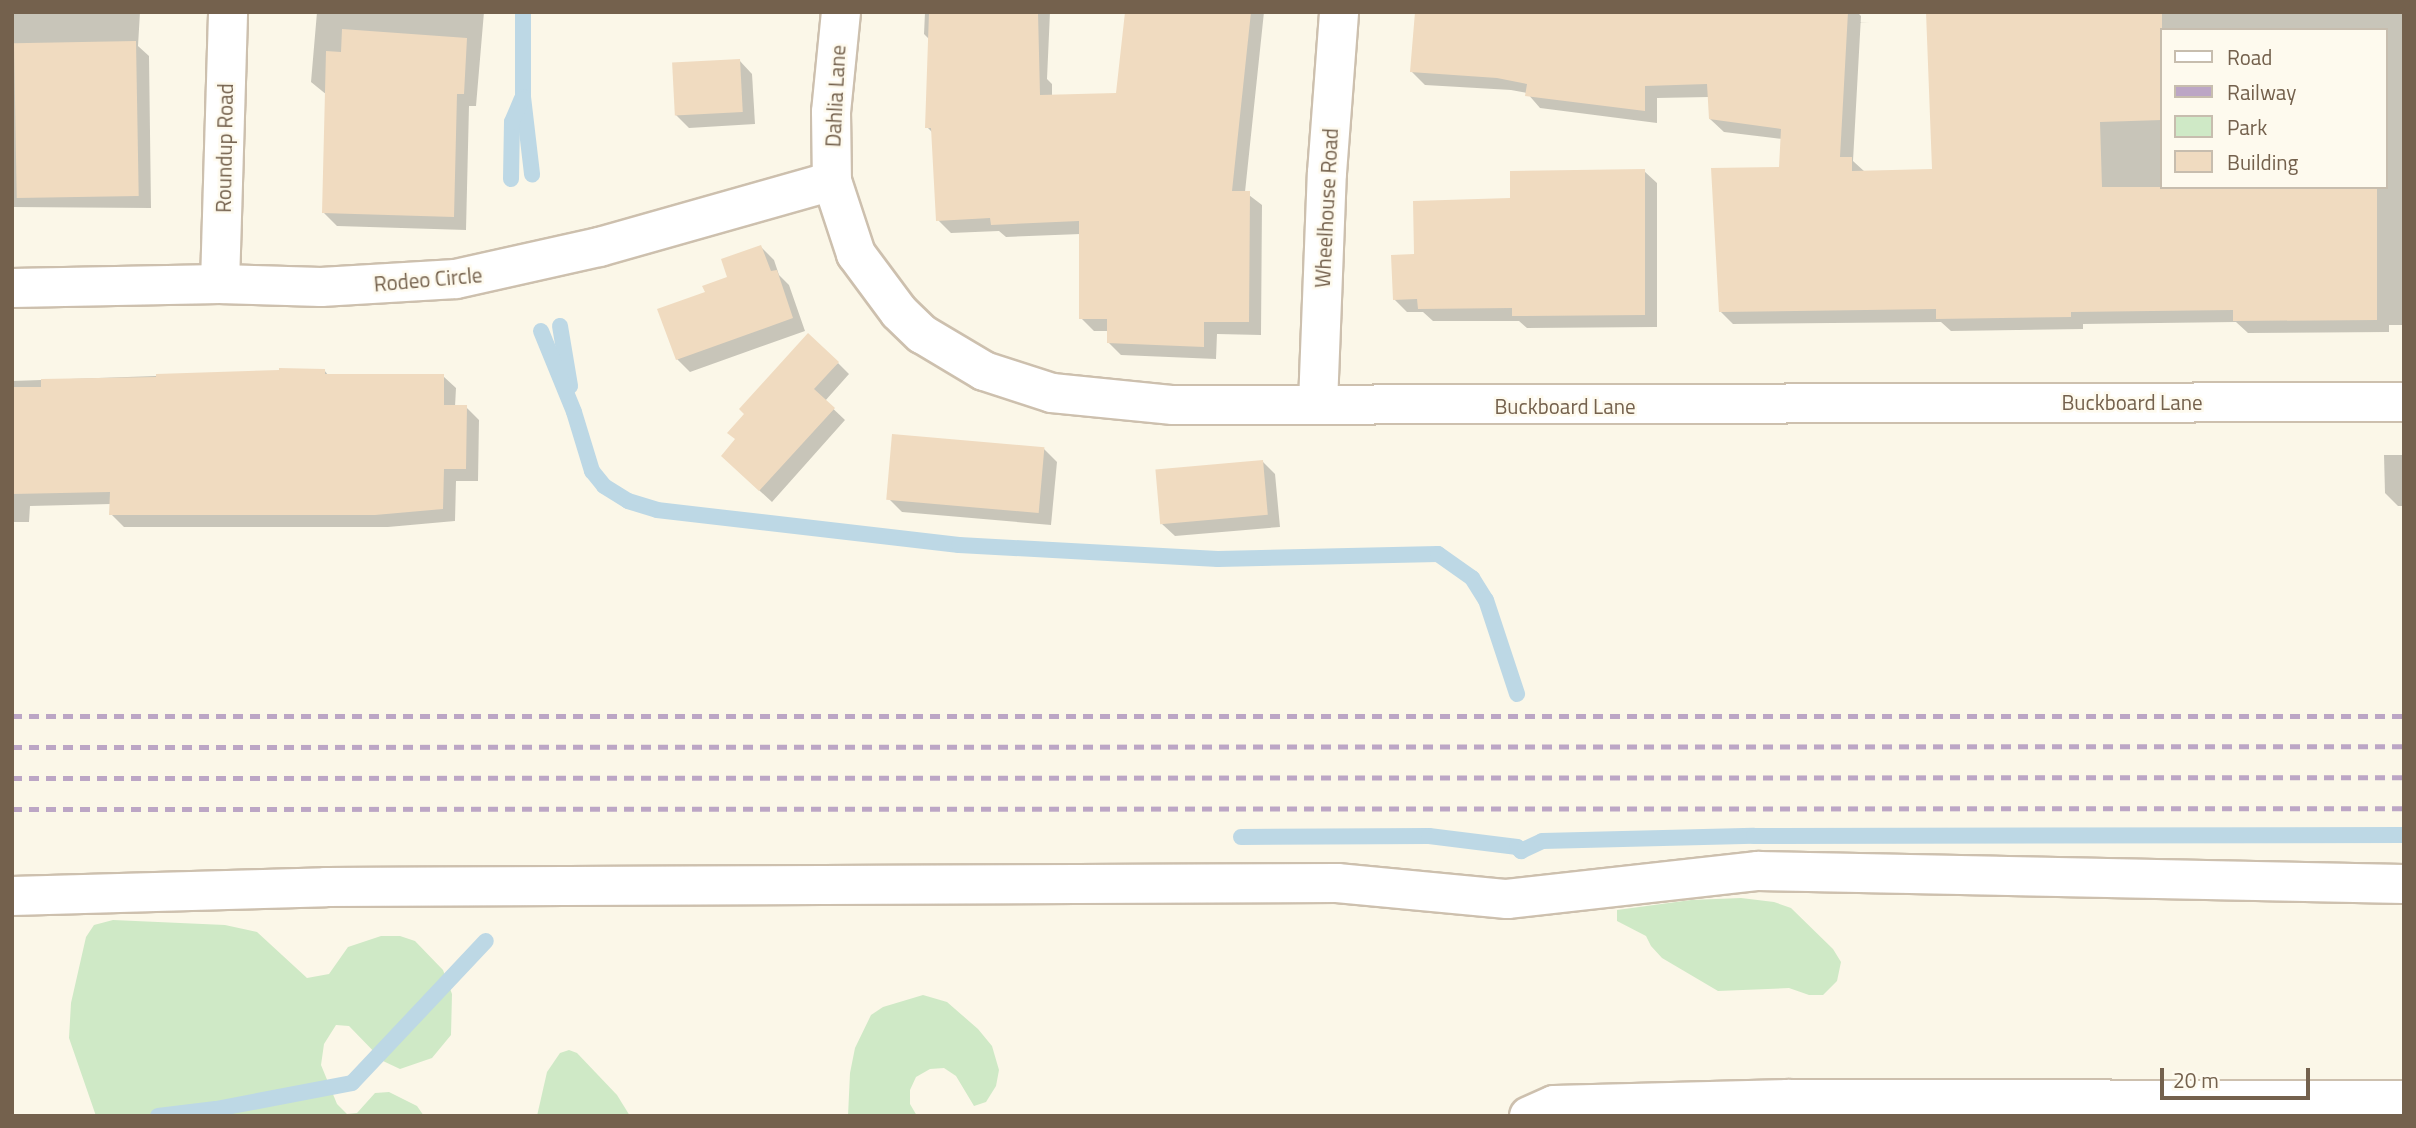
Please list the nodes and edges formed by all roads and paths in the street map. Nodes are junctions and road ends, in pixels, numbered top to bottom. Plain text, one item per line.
1 (228, 12) edge
2 (841, 12) edge
3 (1339, 12) edge
4 (832, 181) junction
5 (220, 284) junction
6 (12, 288) edge
7 (2404, 402) edge
8 (1318, 404) junction
9 (2404, 884) edge
10 (12, 895) edge
11 (2404, 1100) edge
12 (1789, 1107) edge
13 (1529, 1116) edge

1 - 5 street, Roundup Road
2 - 4 street, Dahlia Lane
3 - 8 street, Wheelhouse Road
4 - 5 street, Rodeo Circle
4 - 8 street, Buckboard Lane
5 - 6 street, Rodeo Circle
7 - 8 street, Buckboard Lane
9 - 10 street
11 - 12 street
12 - 13 street

